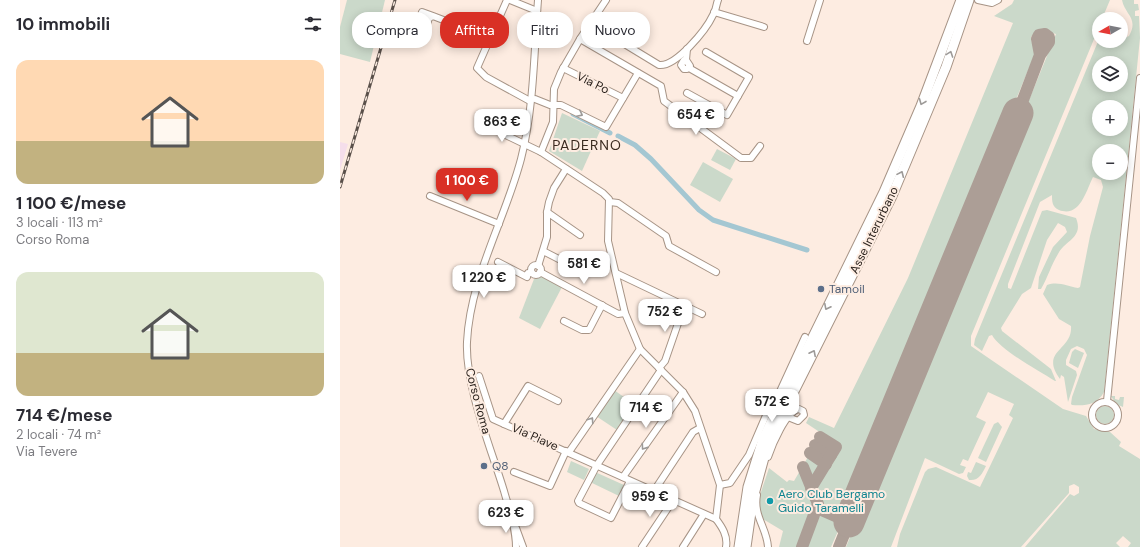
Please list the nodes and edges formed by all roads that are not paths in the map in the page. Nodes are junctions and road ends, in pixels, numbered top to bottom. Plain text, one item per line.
1 (509, 0) edge
2 (538, 0) edge
3 (606, 0) edge
4 (718, 0) edge
5 (820, 0) edge
6 (961, 0) edge
7 (969, 0) edge
8 (979, 0) edge
9 (998, 0) edge
10 (538, 11) junction
11 (503, 12) edge
12 (598, 12) edge
13 (714, 12) junction
14 (433, 16) dead end
15 (440, 19) edge
16 (764, 27) dead end
17 (580, 39) joint
18 (807, 41) dead end
19 (486, 48) edge
20 (631, 48) edge
21 (687, 49) junction
22 (706, 52) dead end
23 (563, 68) junction
24 (638, 73) junction
25 (1140, 78) edge
26 (688, 93) dead end
27 (738, 96) junction
28 (623, 98) junction
29 (532, 100) junction
30 (553, 105) junction
31 (485, 125) dead end
32 (524, 143) junction
33 (760, 146) dead end
34 (540, 152) junction
35 (566, 169) junction
36 (430, 196) dead end
37 (610, 202) junction
38 (547, 212) junction
39 (499, 224) junction
40 (580, 235) dead end
41 (543, 251) junction
42 (498, 262) dead end
43 (539, 269) junction
44 (716, 272) dead end
45 (586, 273) dead end
46 (616, 273) junction
47 (669, 300) junction
48 (602, 306) junction
49 (684, 306) junction
50 (625, 313) junction
51 (681, 314) junction
52 (702, 314) dead end
53 (564, 321) dead end
54 (805, 336) dead end
55 (640, 349) junction
56 (660, 369) junction
57 (479, 376) dead end
58 (683, 392) junction
59 (558, 401) dead end
60 (1107, 401) junction
61 (788, 417) dead end
62 (504, 424) junction
63 (700, 428) junction
64 (567, 452) junction
65 (596, 465) junction
66 (514, 472) dead end
67 (623, 477) junction
68 (630, 481) junction
69 (720, 484) junction
70 (654, 491) junction
71 (674, 499) junction
72 (704, 514) junction
73 (750, 514) junction
74 (716, 519) junction
75 (512, 521) junction
76 (516, 547) edge
77 (523, 547) edge
78 (642, 547) edge
79 (682, 547) edge
80 (726, 547) edge
81 (739, 547) edge
82 (746, 547) edge
83 (749, 547) edge
84 (768, 547) edge

1 - 10 street
1 - 11 street
2 - 10 street, Corso Roma
3 - 12 street
4 - 13 street
5 - 18 street
6 -> 81 highway, Asse Interurbano
73 -> 7 highway, Asse Interurbano
8 - 9 street
10 - 29 street, Corso Roma
13 - 16 street
13 - 21 street
14 - 15 street
17 - 23 street
17 - 24 street
19 - 29 street
20 - 21 street
21 - 27 street
22 - 27 street
23 - 28 street, Via Po
23 - 30 street
24 - 28 street, Via Po
24 - 33 street
25 - 60 street
26 - 27 street
30 -> 28 street, Via Po
29 - 30 street
29 - 32 street, Corso Roma
30 - 34 street
31 - 32 street
32 - 34 street
32 - 39 street, Corso Roma
34 - 35 street
35 - 37 street
35 - 38 street
36 - 39 street
37 - 44 street
37 - 46 street
38 - 40 street
38 - 41 street
39 - 75 street, Corso Roma
41 - 43 street
41 - 45 street
42 - 43 street
43 - 48 street
46 - 47 street
46 - 50 street
47 - 49 street
47 - 51 street
48 - 50 street
48 - 53 street
49 - 51 street
49 - 52 street
50 - 55 street
51 - 56 street
54 - 69 street
55 - 56 street
64 -> 55 street
56 - 58 street
56 - 65 street
57 - 62 street, Via Piave
58 - 63 street
58 -> 67 street
59 - 62 street, Via Piave
60 - 60 street
61 - 84 street
62 - 64 street, Via Piave
63 - 69 street
63 - 70 street
64 - 65 street, Via Piave
64 - 66 street, Via Piave
65 - 67 street, Via Piave
65 - 68 street
67 - 68 street, Via Piave
68 - 70 street, Via Piave
69 - 74 street
70 - 71 street, Via Piave
71 - 72 street, Via Piave
71 - 78 street
72 - 74 street, Via Piave
72 - 79 street
73 - 82 highway, Asse Interurbano
73 - 83 highway
74 - 80 street
75 - 76 street, Corso Roma
75 - 77 street, Corso Roma

